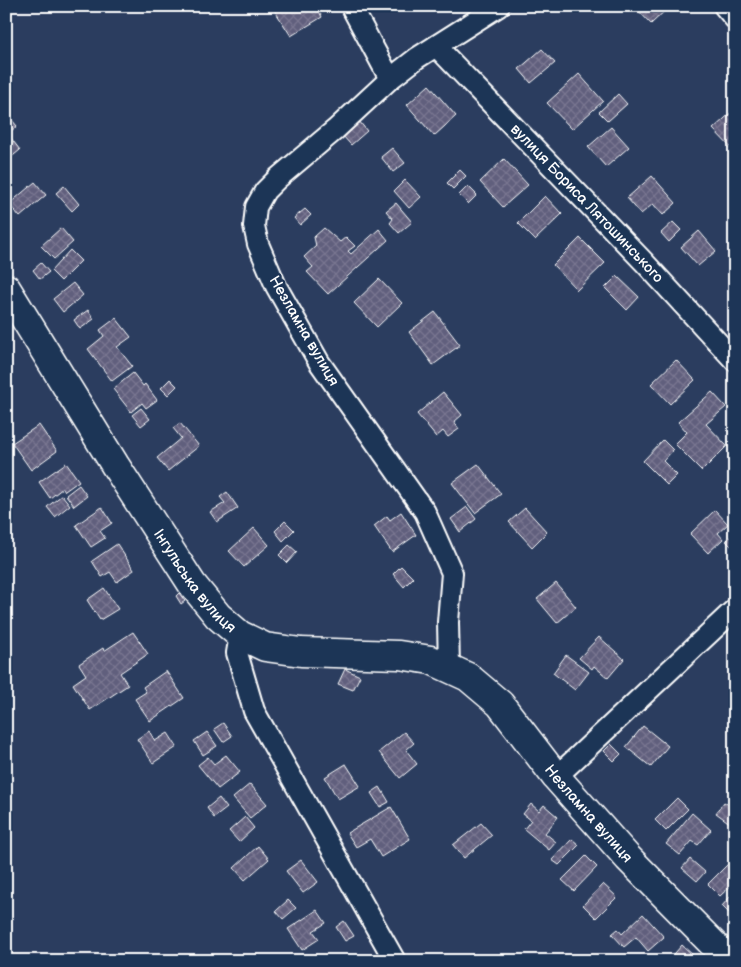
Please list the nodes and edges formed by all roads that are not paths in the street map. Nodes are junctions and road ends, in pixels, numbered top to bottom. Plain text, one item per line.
1 (351, 6) edge
2 (499, 6) edge
3 (724, 6) edge
4 (735, 19) edge
5 (436, 46) junction
6 (390, 79) junction
7 (6, 288) edge
8 (735, 361) edge
9 (735, 609) edge
10 (240, 635) junction
11 (449, 667) junction
12 (556, 777) junction
13 (395, 961) edge
14 (730, 961) edge

1 - 6 street
2 - 5 street, Незламна вулиця
3 - 4 street
5 - 6 street, Незламна вулиця
5 - 8 street, вулиця Бориса Лятошинського
6 - 11 street, Незламна вулиця
7 - 10 street, Інгульська вулиця
9 - 12 street
10 - 11 street, Незламна вулиця
10 - 13 street, Інгульська вулиця
11 - 12 street, Незламна вулиця
12 - 14 street, Незламна вулиця

